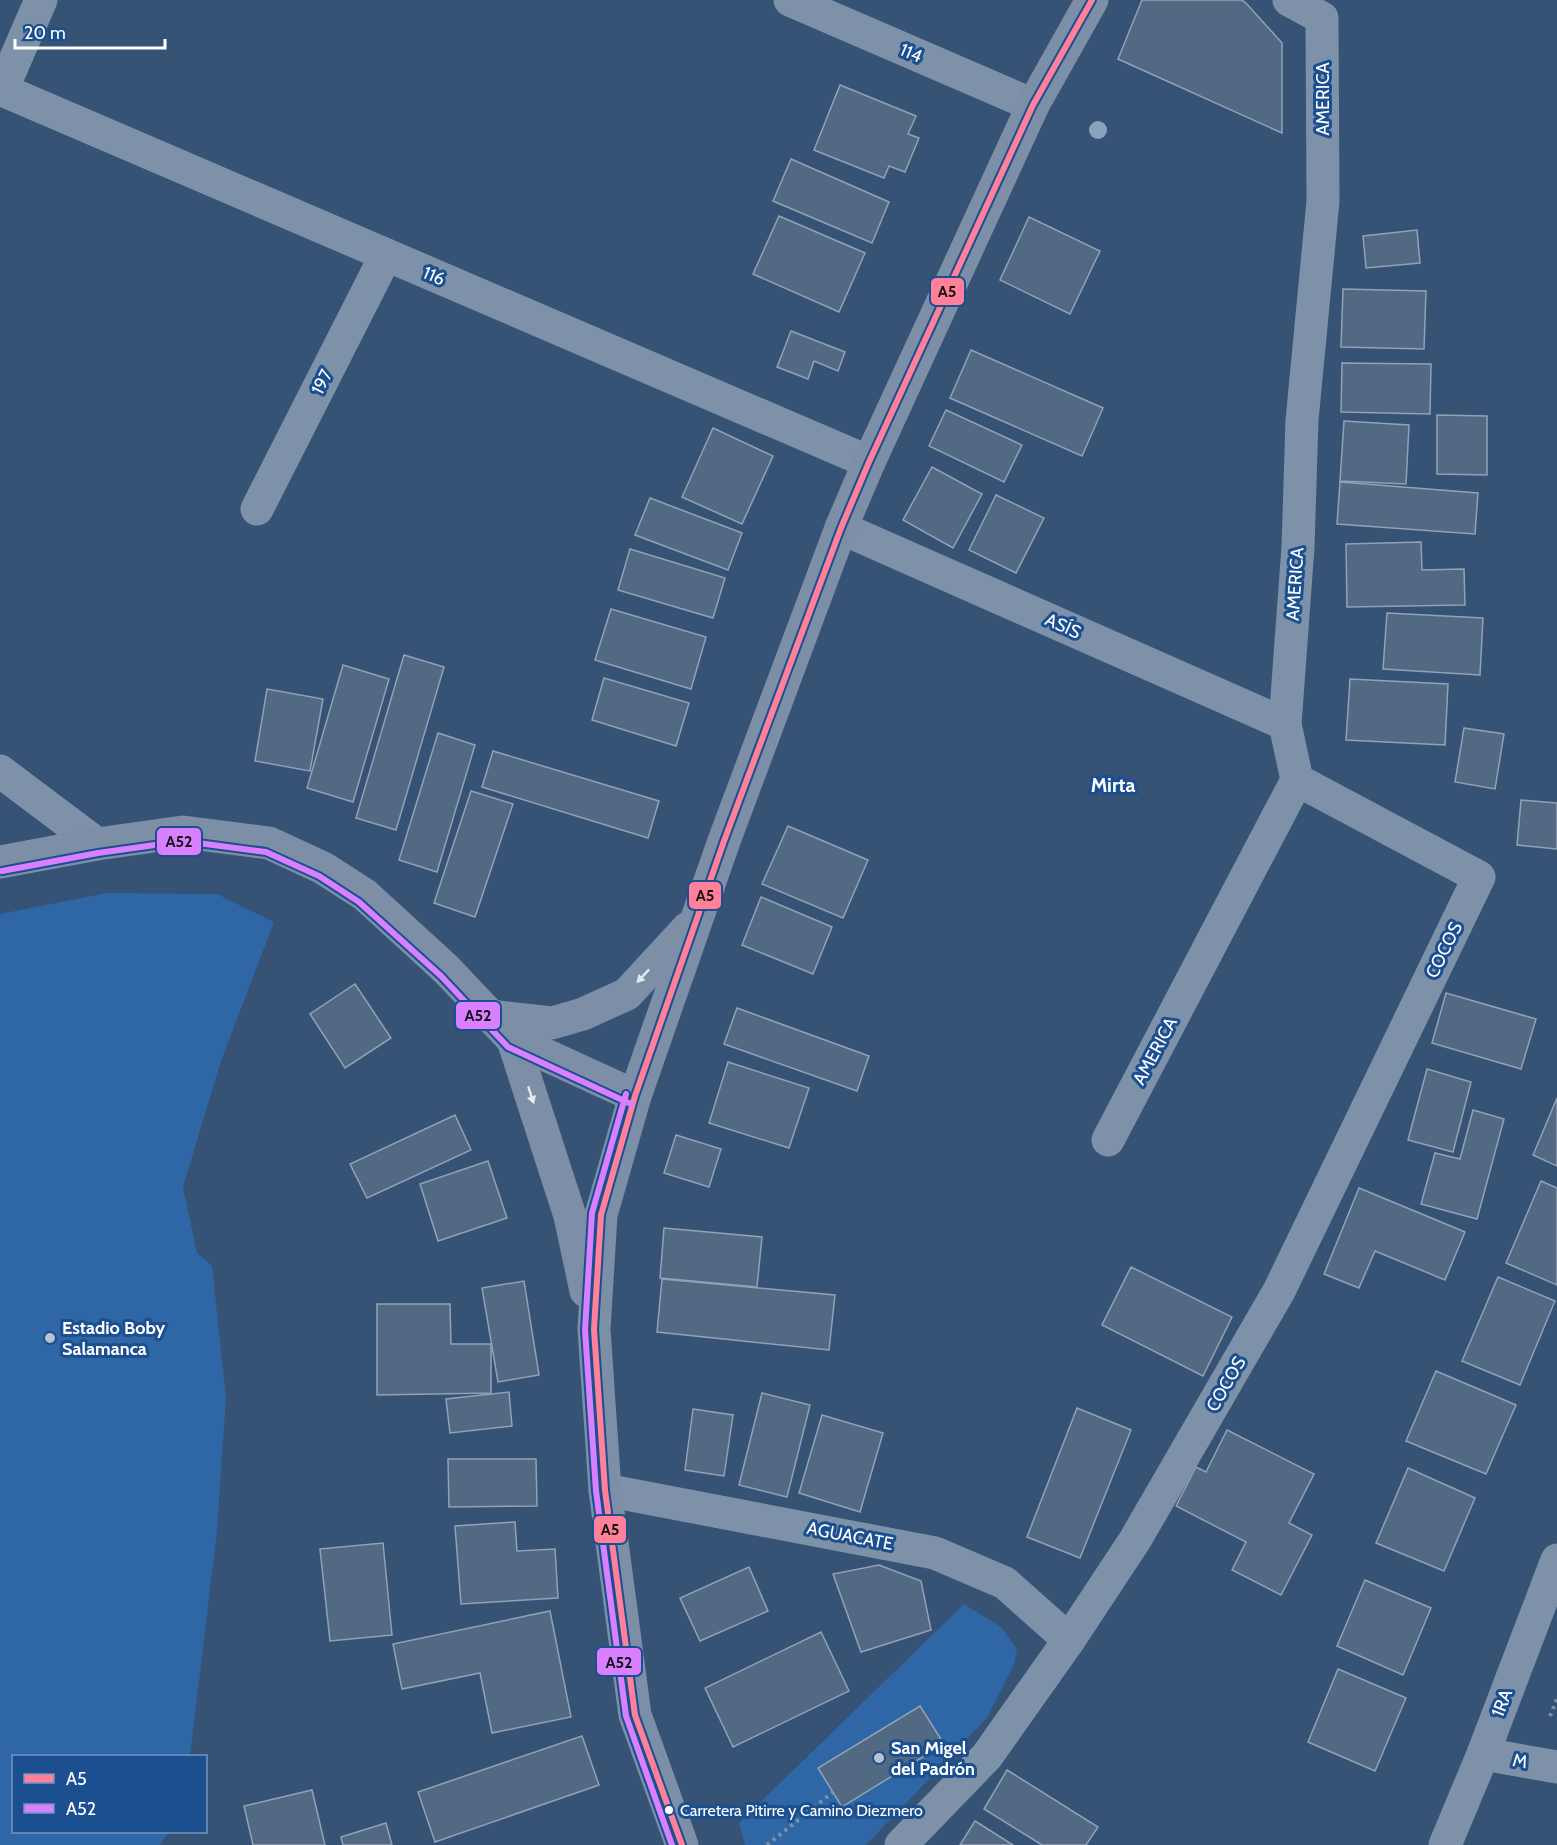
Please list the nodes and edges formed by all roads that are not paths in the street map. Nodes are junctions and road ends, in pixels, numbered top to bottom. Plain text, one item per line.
1 (41, 0) edge
2 (790, 0) edge
3 (1092, 0) edge
4 (1289, 0) edge
5 (1, 89) edge
6 (1033, 105) junction
7 (386, 255) junction
8 (869, 462) junction
9 (257, 509) dead end
10 (841, 528) junction
11 (1285, 724) junction
12 (0, 771) edge
13 (1297, 780) junction
14 (97, 844) junction
15 (0, 862) edge
16 (697, 918) junction
17 (490, 1016) junction
18 (513, 1040) junction
19 (634, 1096) junction
20 (1108, 1140) dead end
21 (594, 1329) junction
22 (605, 1490) junction
23 (1557, 1560) edge
24 (1069, 1640) junction
25 (1483, 1754) junction
26 (1557, 1767) edge
27 (682, 1845) edge
28 (901, 1845) edge
29 (1445, 1845) edge

1 - 5 street
2 - 6 street, 114
3 - 6 main road
4 - 11 street, AMERICA
5 - 7 street, 116
6 - 8 main road
7 - 8 street, 116
7 - 9 street, 197
8 - 10 main road
10 - 11 street, ASÍS
10 - 16 main road
11 - 13 street, AMERICA
12 - 14 street
13 - 20 street, AMERICA
13 - 24 street, COCOS
14 - 15 main road
14 - 17 main road
16 -> 17 main road
16 - 19 main road
17 - 18 main road
18 - 19 main road
18 -> 21 main road
19 - 21 main road
21 - 22 main road
22 - 24 street, AGUACATE
22 - 27 main road
23 - 25 street, 1RA
24 - 28 street, COCOS
25 - 26 street, M
25 - 29 street, 1RA

